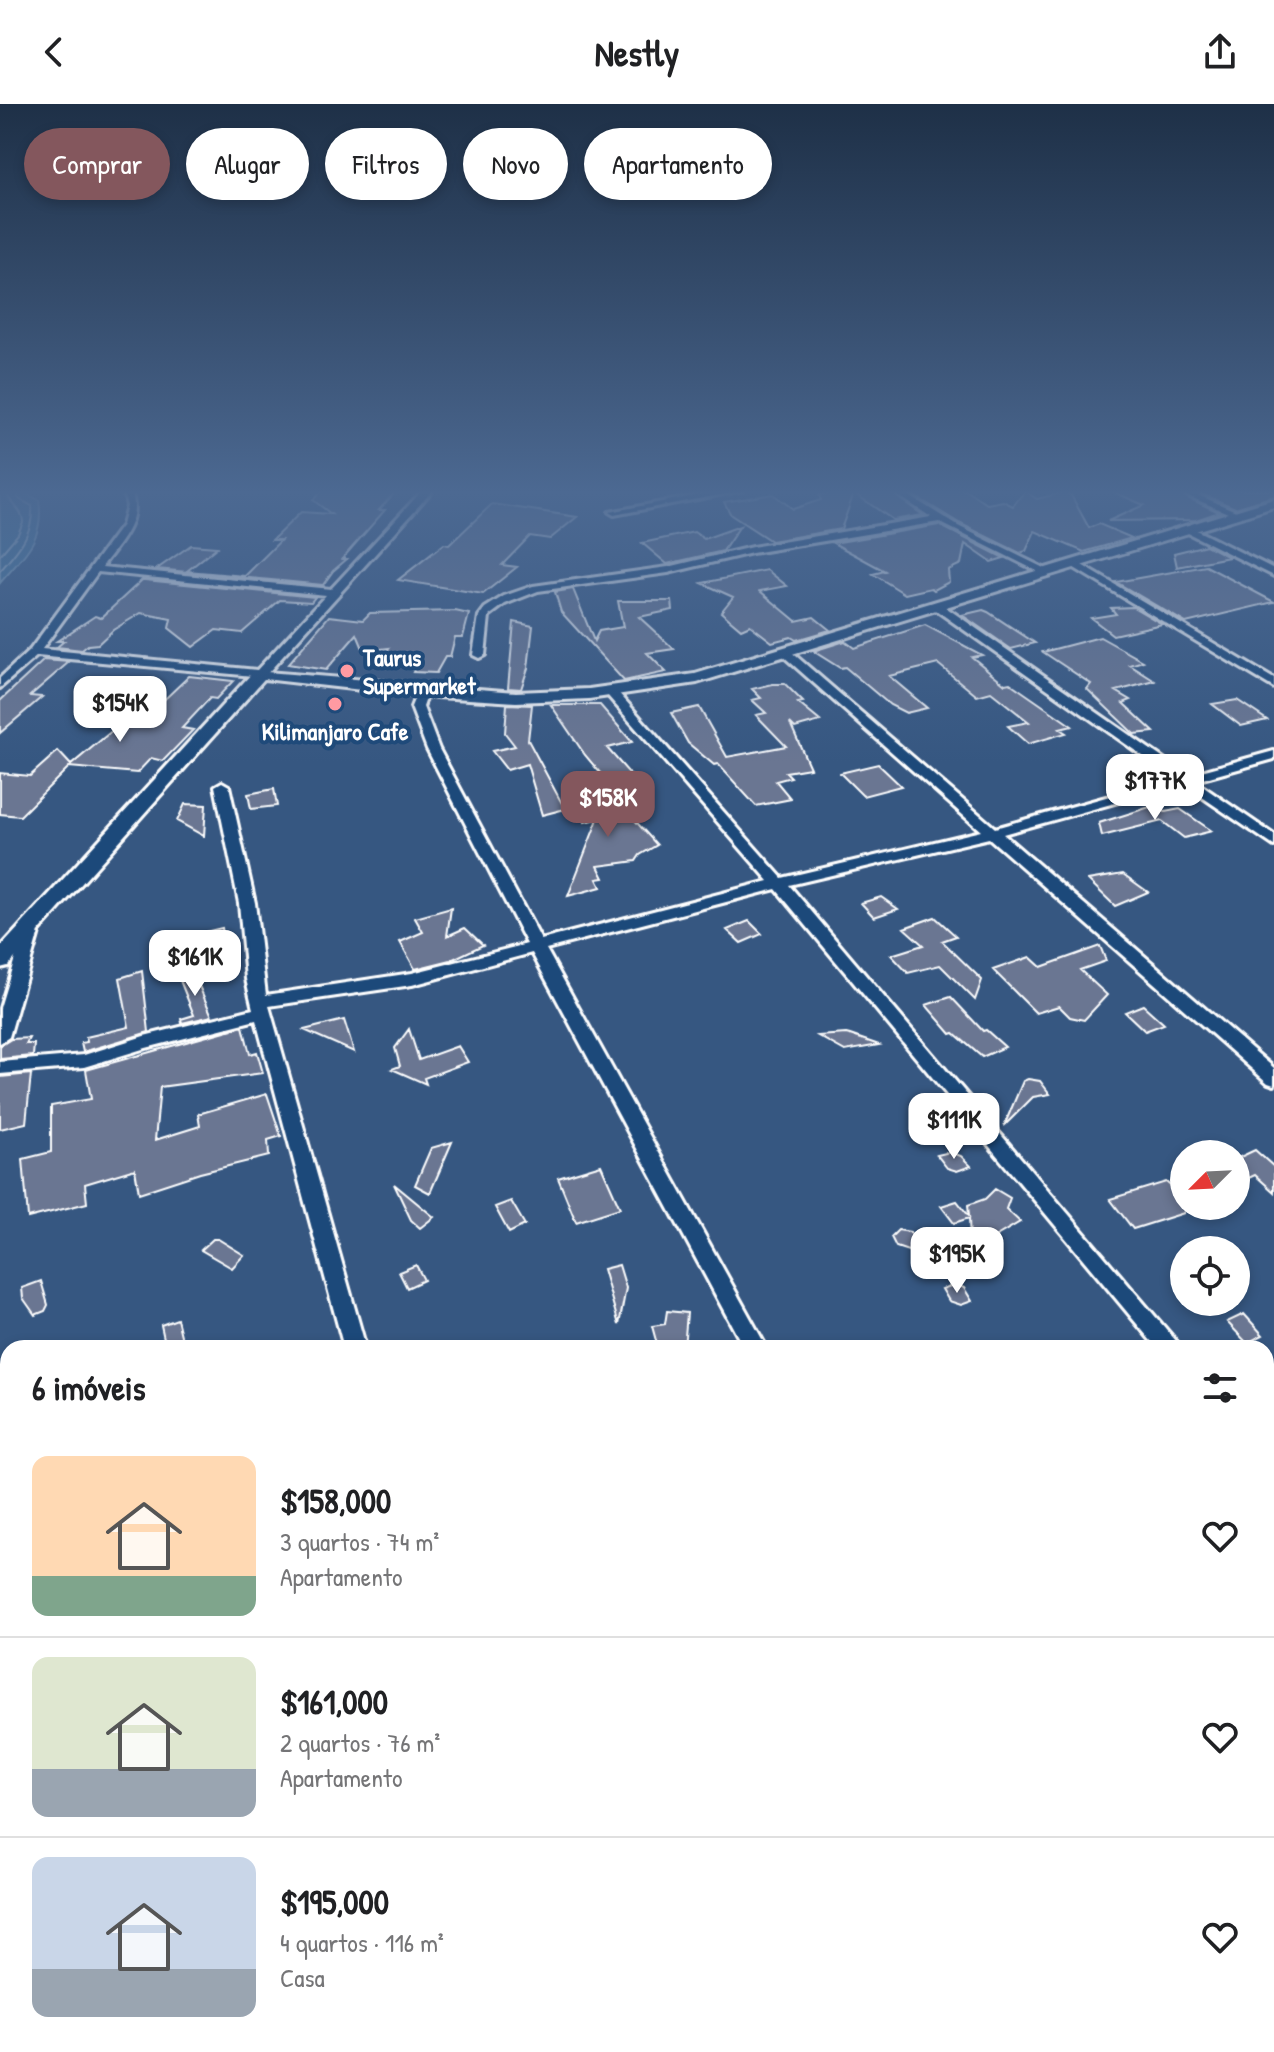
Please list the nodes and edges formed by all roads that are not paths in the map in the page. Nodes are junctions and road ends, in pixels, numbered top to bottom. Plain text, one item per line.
1 (87, 581) edge
2 (215, 581) edge
3 (346, 581) edge
4 (576, 581) edge
5 (1018, 581) edge
6 (1103, 581) edge
7 (335, 593) junction
8 (937, 606) junction
9 (34, 652) junction
10 (785, 652) junction
11 (479, 655) dead end
12 (260, 674) junction
13 (0, 684) edge
14 (1274, 684) edge
15 (423, 690) junction
16 (612, 693) junction
17 (1274, 755) edge
18 (1185, 781) junction
19 (222, 786) dead end
20 (995, 832) junction
21 (1274, 842) edge
22 (779, 883) junction
23 (33, 925) junction
24 (536, 946) junction
25 (0, 961) edge
26 (260, 1007) junction
27 (0, 1037) edge
28 (0, 1068) edge
29 (1274, 1078) edge
30 (353, 1340) edge
31 (752, 1340) edge
32 (1164, 1340) edge

1 - 9 street
2 - 7 street
3 - 7 street
4 - 11 street
5 - 8 main road
6 - 14 street
7 - 12 street
8 - 10 main road
8 - 18 street
9 - 12 street
9 - 13 street
10 - 16 main road
10 - 20 street
12 - 15 main road
12 - 23 main road
15 - 16 main road
15 - 24 street
16 - 22 street
17 - 18 street
18 - 20 street
18 - 21 street
19 - 26 street
20 - 22 street
20 - 29 street
22 - 24 street
22 - 32 street
23 - 25 main road
23 - 27 street
24 - 26 street
24 - 31 street
26 - 28 street
26 - 30 street

